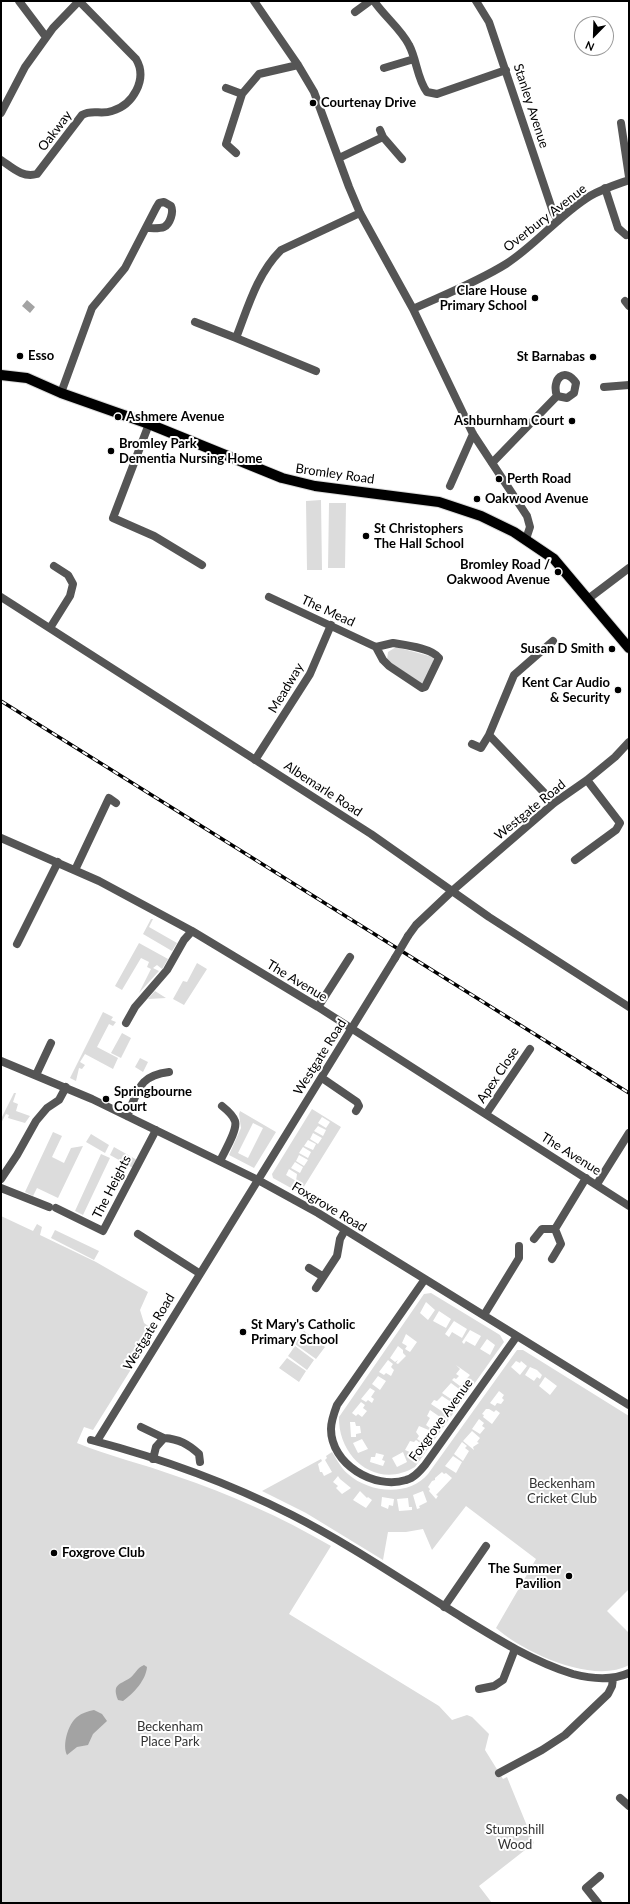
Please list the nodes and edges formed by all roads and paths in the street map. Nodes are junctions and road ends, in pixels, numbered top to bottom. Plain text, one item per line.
1 (18, 1) edge
2 (79, 1) edge
3 (254, 1) edge
4 (370, 1) edge
5 (374, 1) edge
6 (476, 1) edge
7 (355, 12) dead end
8 (46, 37) junction
9 (414, 58) junction
10 (298, 65) junction
11 (384, 68) dead end
12 (506, 70) junction
13 (226, 88) dead end
14 (242, 94) junction
15 (1, 113) edge
16 (621, 124) dead end
17 (236, 153) dead end
18 (339, 158) junction
19 (402, 159) dead end
20 (1, 160) edge
21 (629, 177) edge
22 (629, 180) edge
23 (605, 188) junction
24 (360, 213) junction
25 (558, 221) junction
26 (146, 228) dead end
27 (626, 235) dead end
28 (413, 309) junction
29 (195, 322) dead end
30 (236, 338) junction
31 (316, 371) dead end
32 (1, 375) edge
33 (629, 385) edge
34 (604, 387) dead end
35 (61, 393) junction
36 (557, 396) dead end
37 (149, 424) junction
38 (472, 434) junction
39 (492, 463) junction
40 (450, 486) dead end
41 (526, 539) junction
42 (202, 565) dead end
43 (54, 566) dead end
44 (629, 568) edge
45 (1, 597) edge
46 (269, 597) dead end
47 (588, 598) junction
48 (331, 625) junction
49 (50, 628) junction
50 (553, 641) dead end
51 (376, 647) junction
52 (629, 648) edge
53 (489, 735) junction
54 (629, 742) edge
55 (472, 744) dead end
56 (255, 760) junction
57 (587, 780) junction
58 (116, 803) dead end
59 (554, 803) junction
60 (1, 838) edge
61 (575, 860) dead end
62 (58, 862) junction
63 (75, 870) junction
64 (452, 891) junction
65 (192, 931) junction
66 (17, 944) dead end
67 (350, 957) dead end
68 (318, 1007) junction
69 (629, 1007) edge
70 (126, 1023) dead end
71 (352, 1029) junction
72 (51, 1043) dead end
73 (530, 1049) dead end
74 (1, 1061) edge
75 (169, 1072) dead end
76 (36, 1074) junction
77 (322, 1078) junction
78 (66, 1087) junction
79 (222, 1106) dead end
80 (356, 1111) dead end
81 (486, 1114) junction
82 (127, 1116) junction
83 (156, 1130) junction
84 (629, 1133) edge
85 (220, 1161) junction
86 (586, 1178) junction
87 (1, 1179) edge
88 (258, 1180) junction
89 (596, 1184) junction
90 (1, 1188) edge
91 (629, 1206) edge
92 (556, 1229) junction
93 (345, 1230) junction
94 (138, 1234) dead end
95 (534, 1239) dead end
96 (519, 1246) dead end
97 (552, 1259) dead end
98 (308, 1268) dead end
99 (199, 1273) junction
100 (322, 1276) junction
101 (425, 1279) junction
102 (316, 1288) dead end
103 (484, 1315) junction
104 (517, 1336) junction
105 (629, 1405) edge
106 (142, 1427) dead end
107 (164, 1438) junction
108 (153, 1459) junction
109 (200, 1462) dead end
110 (486, 1546) dead end
111 (444, 1606) junction
112 (516, 1649) junction
113 (629, 1672) edge
114 (613, 1678) junction
115 (479, 1689) dead end
116 (499, 1773) dead end
117 (620, 1798) dead end
118 (629, 1806) edge
119 (600, 1876) dead end
120 (598, 1903) edge

1 - 8 street
2 - 8 street
2 - 20 street, Oakway
3 - 10 street
4 - 7 street
5 - 9 street
6 - 12 street, Stanley Avenue
8 - 15 street
9 - 11 street
9 - 12 street
10 - 14 street
10 - 18 street
12 - 25 street, Stanley Avenue
13 - 14 street
14 - 17 street
16 - 21 street
18 - 19 street
18 - 24 street
22 - 23 street, Overbury Avenue
23 - 25 street, Overbury Avenue
23 - 27 street
24 - 28 street
24 - 30 street
25 - 28 street, Overbury Avenue
26 - 35 street
28 - 38 street
29 - 30 street
30 - 31 street
32 - 35 main road, Bromley Road
33 - 34 street
35 - 37 main road, Bromley Road
36 - 39 street
37 - 41 main road, Bromley Road
37 - 42 street
38 - 39 street
38 - 40 street
39 - 41 street
41 - 47 main road, Bromley Road
43 - 49 street
44 - 47 street
45 - 49 street, Albemarle Road
46 - 48 street, The Mead
47 - 52 main road, Bromley Road
48 - 51 street, The Mead
48 - 56 street, Meadway
49 - 56 street, Albemarle Road
50 - 53 street
51 - 51 street
53 - 55 street
53 - 59 street
54 - 57 street, Westgate Road
56 - 64 street, Albemarle Road
57 - 59 street, Westgate Road
57 - 61 street
58 - 63 street
59 - 64 street, Westgate Road
60 - 62 street, The Avenue
62 - 63 street, The Avenue
62 - 66 street
63 - 65 street, The Avenue
64 - 69 street, Albemarle Road
64 - 71 street, Westgate Road, bridge
65 - 68 street, The Avenue
65 - 70 street
67 - 68 street
68 - 71 street, The Avenue
71 - 77 street, Westgate Road
71 - 81 street, The Avenue
72 - 76 street
73 - 81 street, Apex Close
74 - 76 street, Foxgrove Road
75 - 82 street
76 - 78 street, Foxgrove Road
77 - 80 street
77 - 88 street, Westgate Road
78 - 82 street, Foxgrove Road
78 - 87 street
79 - 85 street
81 - 86 street, The Avenue
82 - 83 street, Foxgrove Road
83 - 85 street, Foxgrove Road
83 - 90 street, The Heights
84 - 89 street
85 - 88 street, Foxgrove Road
86 - 89 street, The Avenue
86 - 92 street
88 - 93 street, Foxgrove Road
88 - 99 street, Westgate Road
89 - 91 street, The Avenue
92 - 95 street
92 - 97 street
93 - 100 street
93 - 101 street, Foxgrove Road
94 - 99 street
96 - 103 street
98 - 100 street
99 - 108 street, Westgate Road
100 - 102 street
101 - 103 street, Foxgrove Road
101 - 104 street, Foxgrove Avenue
103 - 104 street, Foxgrove Road
104 - 105 street, Foxgrove Road
106 - 107 street
107 - 108 street
107 - 109 street
108 - 111 street
110 - 111 street
111 - 112 street
112 - 114 street
112 - 115 street
113 - 114 street
114 - 116 street
117 - 118 street
119 - 120 street

